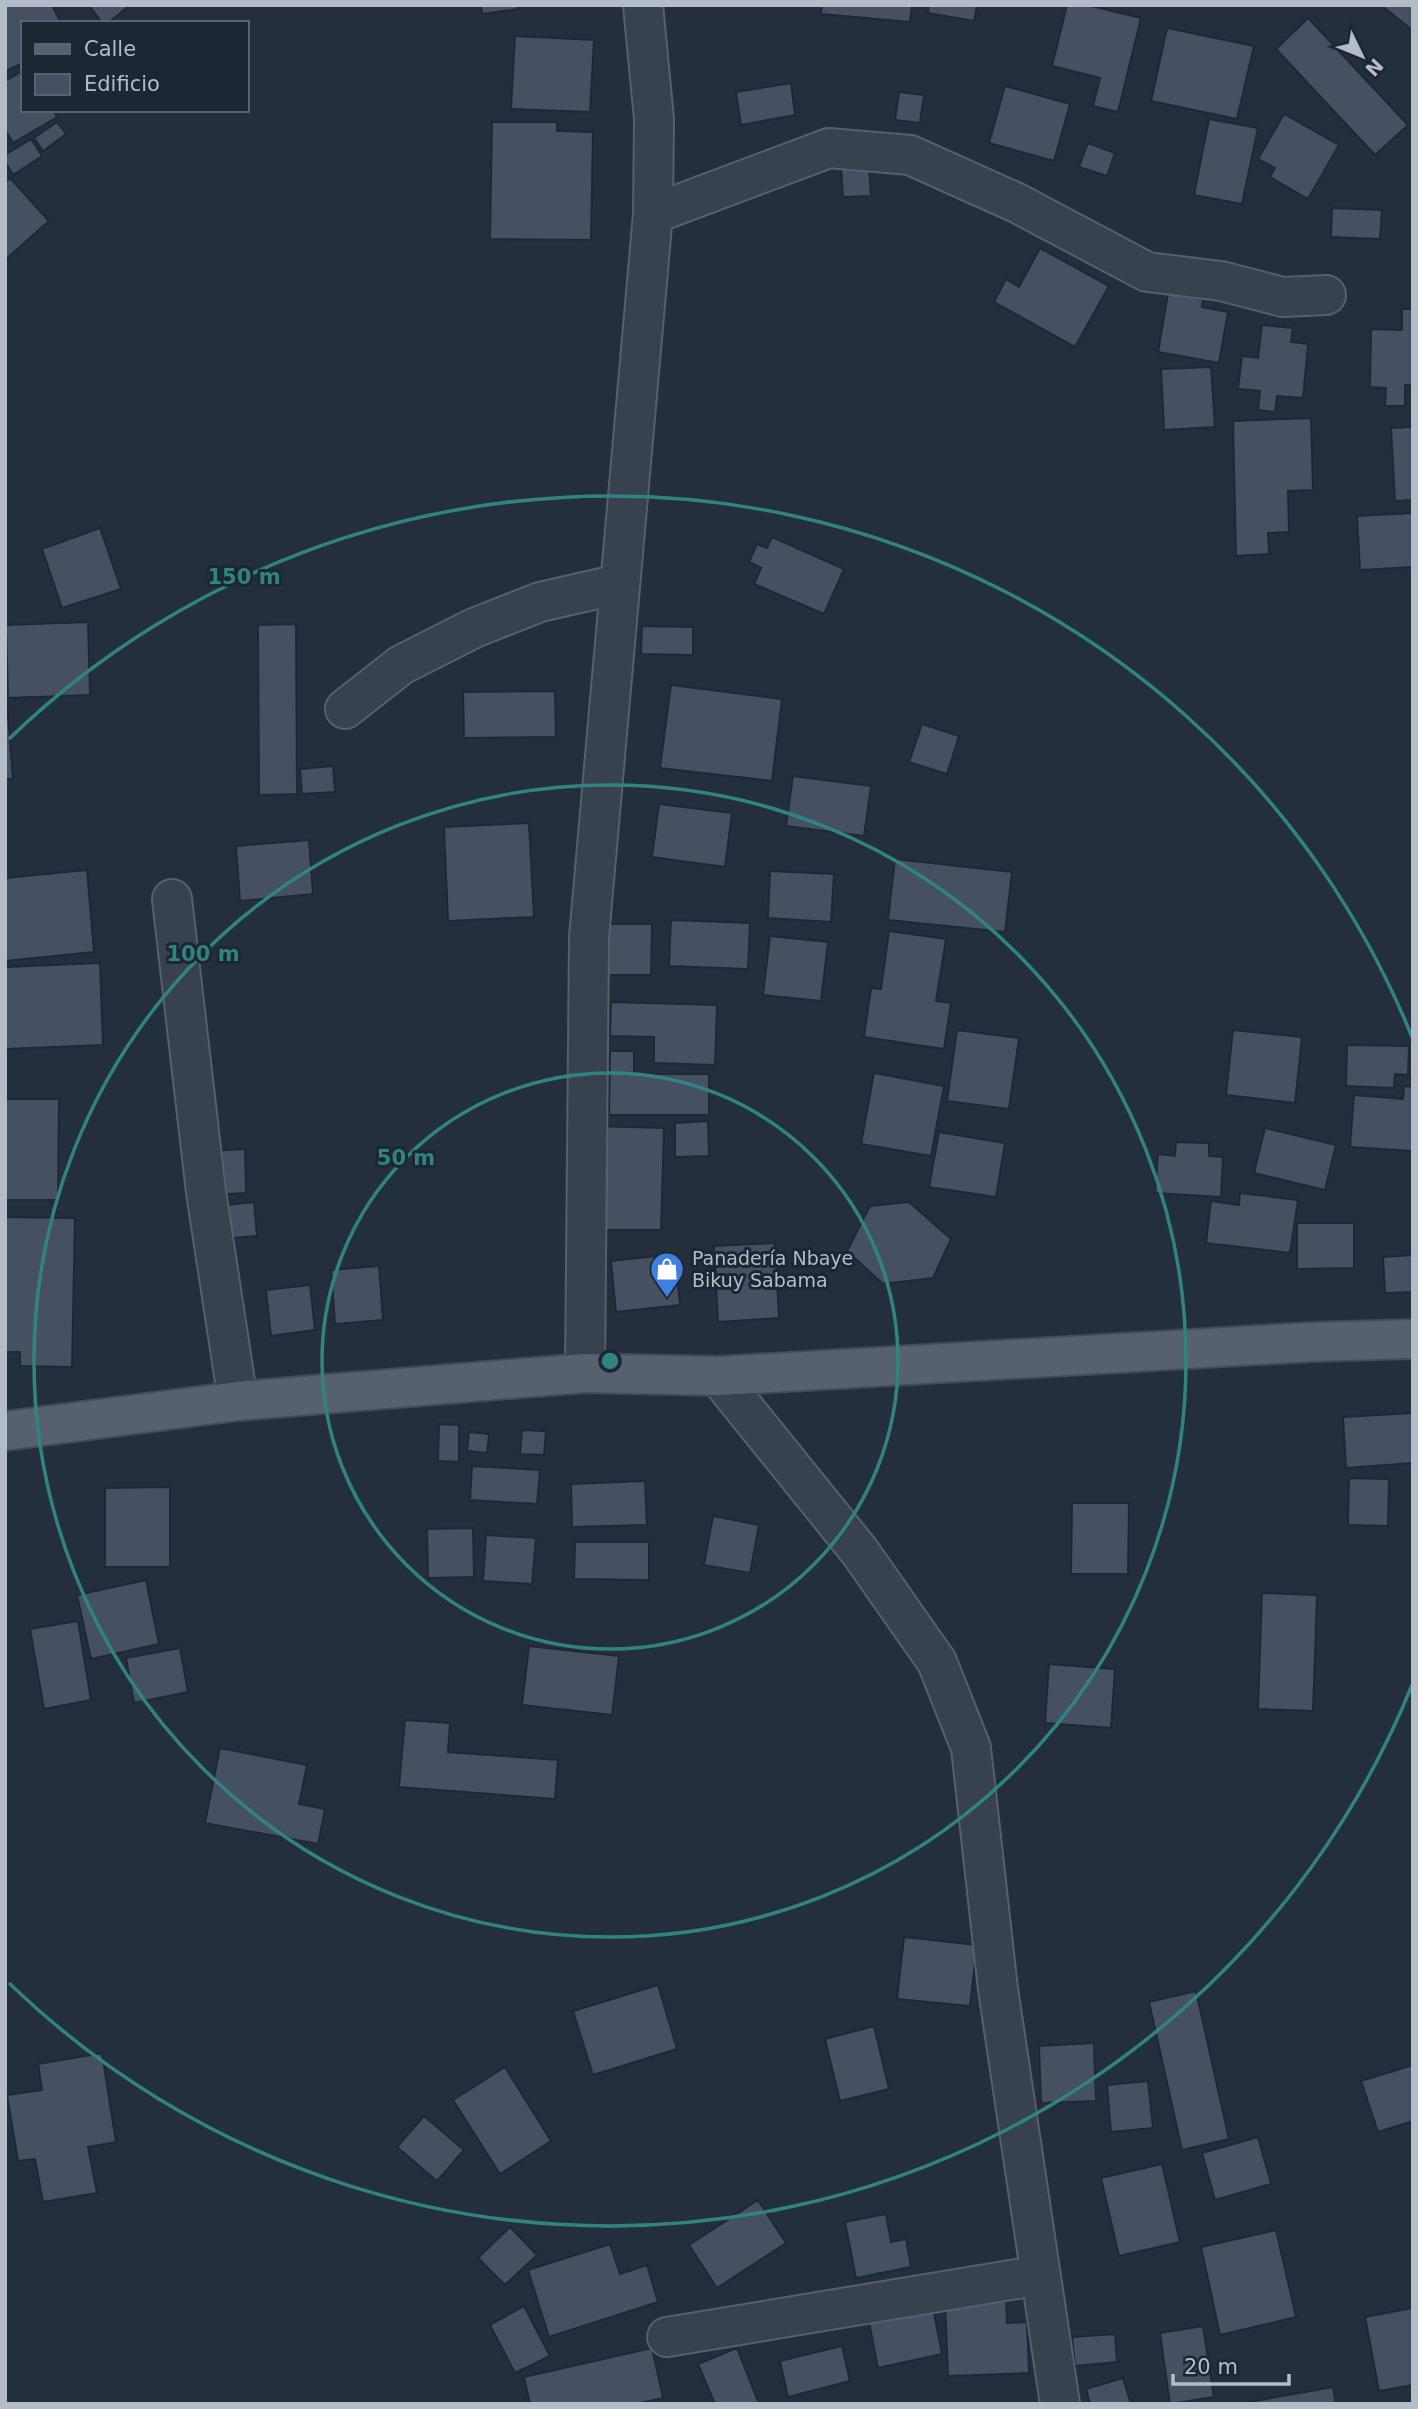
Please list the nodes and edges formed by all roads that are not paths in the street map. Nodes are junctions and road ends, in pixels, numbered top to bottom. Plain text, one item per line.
1 (643, 5) edge
2 (653, 214) junction
3 (1326, 295) dead end
4 (619, 584) junction
5 (345, 709) dead end
6 (172, 899) dead end
7 (1413, 1339) edge
8 (585, 1373) junction
9 (718, 1376) junction
10 (238, 1401) junction
11 (5, 1432) edge
12 (1041, 2275) junction
13 (667, 2337) dead end
14 (1060, 2404) edge

1 - 2 street
2 - 3 street
2 - 4 street
4 - 5 street
4 - 8 street
6 - 10 street
7 - 9 main road
8 - 9 main road
8 - 10 main road
9 - 12 street
10 - 11 main road
12 - 13 street
12 - 14 street

